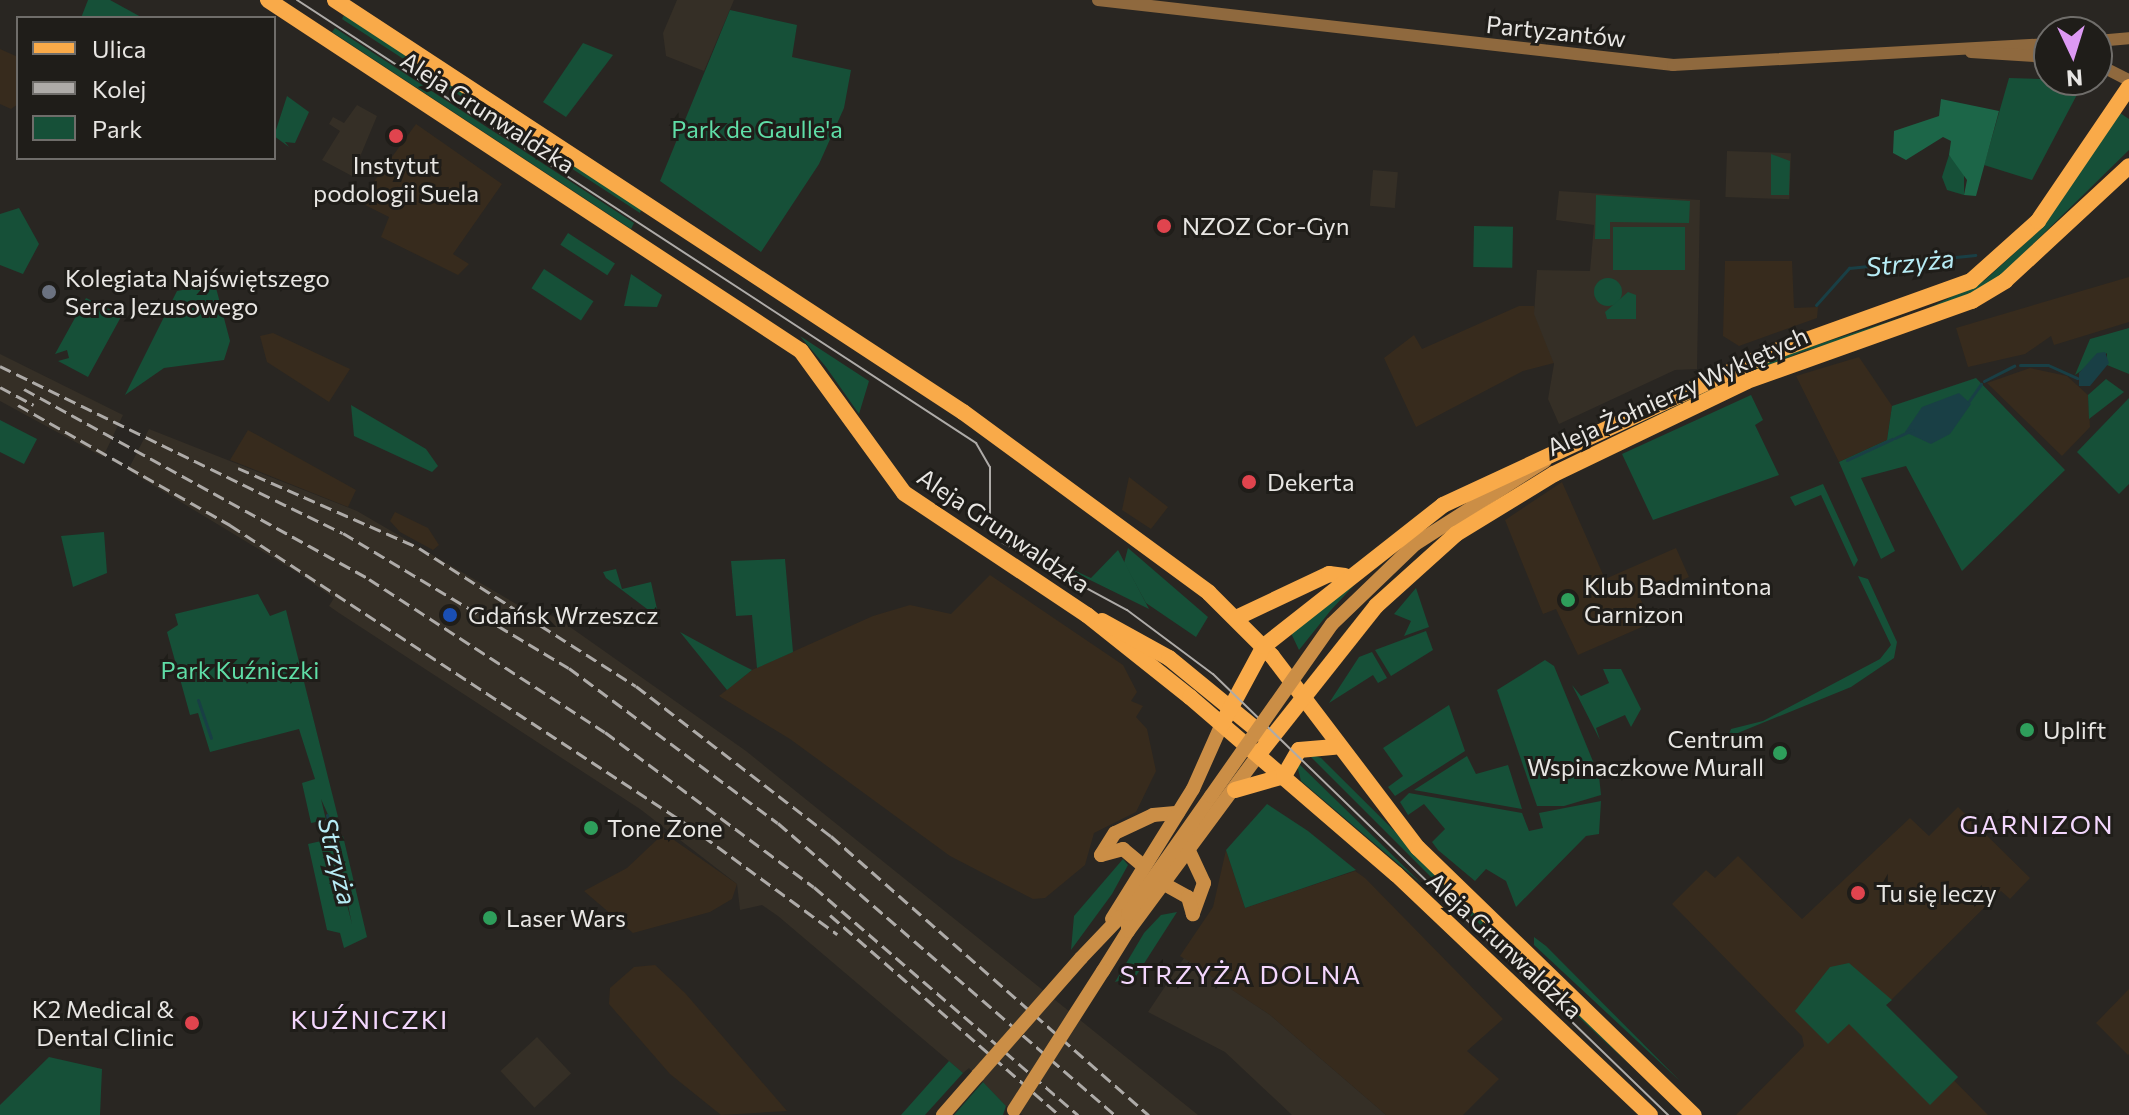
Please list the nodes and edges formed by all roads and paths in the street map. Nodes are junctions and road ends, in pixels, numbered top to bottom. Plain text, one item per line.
1 (268, 0) edge
2 (335, 0) edge
3 (1098, 0) edge
4 (2033, 45) edge
5 (1964, 50) junction
6 (2033, 56) edge
7 (2129, 87) edge
8 (2129, 166) edge
9 (1550, 468) junction
10 (1345, 576) junction
11 (1087, 615) junction
12 (1236, 618) junction
13 (1264, 646) junction
14 (1248, 669) junction
15 (1283, 671) junction
16 (1300, 698) junction
17 (1229, 706) junction
18 (1222, 724) junction
19 (1269, 740) junction
20 (1335, 747) junction
21 (1258, 755) junction
22 (1284, 776) junction
23 (1235, 790) junction
24 (1178, 813) junction
25 (1190, 853) junction
26 (1143, 866) junction
27 (1166, 885) junction
28 (1128, 914) junction
29 (1112, 919) junction
30 (1128, 931) junction
31 (1013, 1113) edge
32 (943, 1115) edge
33 (1650, 1115) edge
34 (1694, 1115) edge

1 - 11 main road, Aleja Grunwaldzka
2 - 12 main road, Aleja Grunwaldzka
3 - 5 street, Partyzantów
4 - 5 street, Partyzantów
5 - 6 street, Partyzantów
7 - 9 main road, Aleja Żołnierzy Wyklętych
8 - 9 main road, Aleja Żołnierzy Wyklętych
9 - 10 main road
9 - 16 main road
9 - 28 main road, Aleja Żołnierzy Wyklętych, bridge
10 - 12 main road
10 - 13 main road
11 - 17 main road
11 - 18 main road, Aleja Grunwaldzka
12 - 13 main road, Aleja Grunwaldzka
13 - 14 main road
13 - 15 main road, Aleja Grunwaldzka
14 - 15 main road
14 - 17 main road
15 - 16 main road, Aleja Grunwaldzka
16 - 19 main road
16 - 20 main road, Aleja Grunwaldzka
17 - 18 main road
17 - 19 main road
18 - 21 main road, Aleja Grunwaldzka
18 - 24 main road
19 - 21 main road
20 - 22 main road
20 - 34 main road, Aleja Grunwaldzka
21 - 22 main road, Aleja Grunwaldzka
21 - 23 main road
22 - 23 main road
22 - 33 main road, Aleja Grunwaldzka
23 - 25 main road
24 - 26 main road
24 - 26 main road
25 - 27 main road
25 - 27 main road
26 - 29 main road
27 - 30 main road
28 - 29 main road
28 - 30 main road
29 - 32 main road, bridge
30 - 31 main road, bridge

